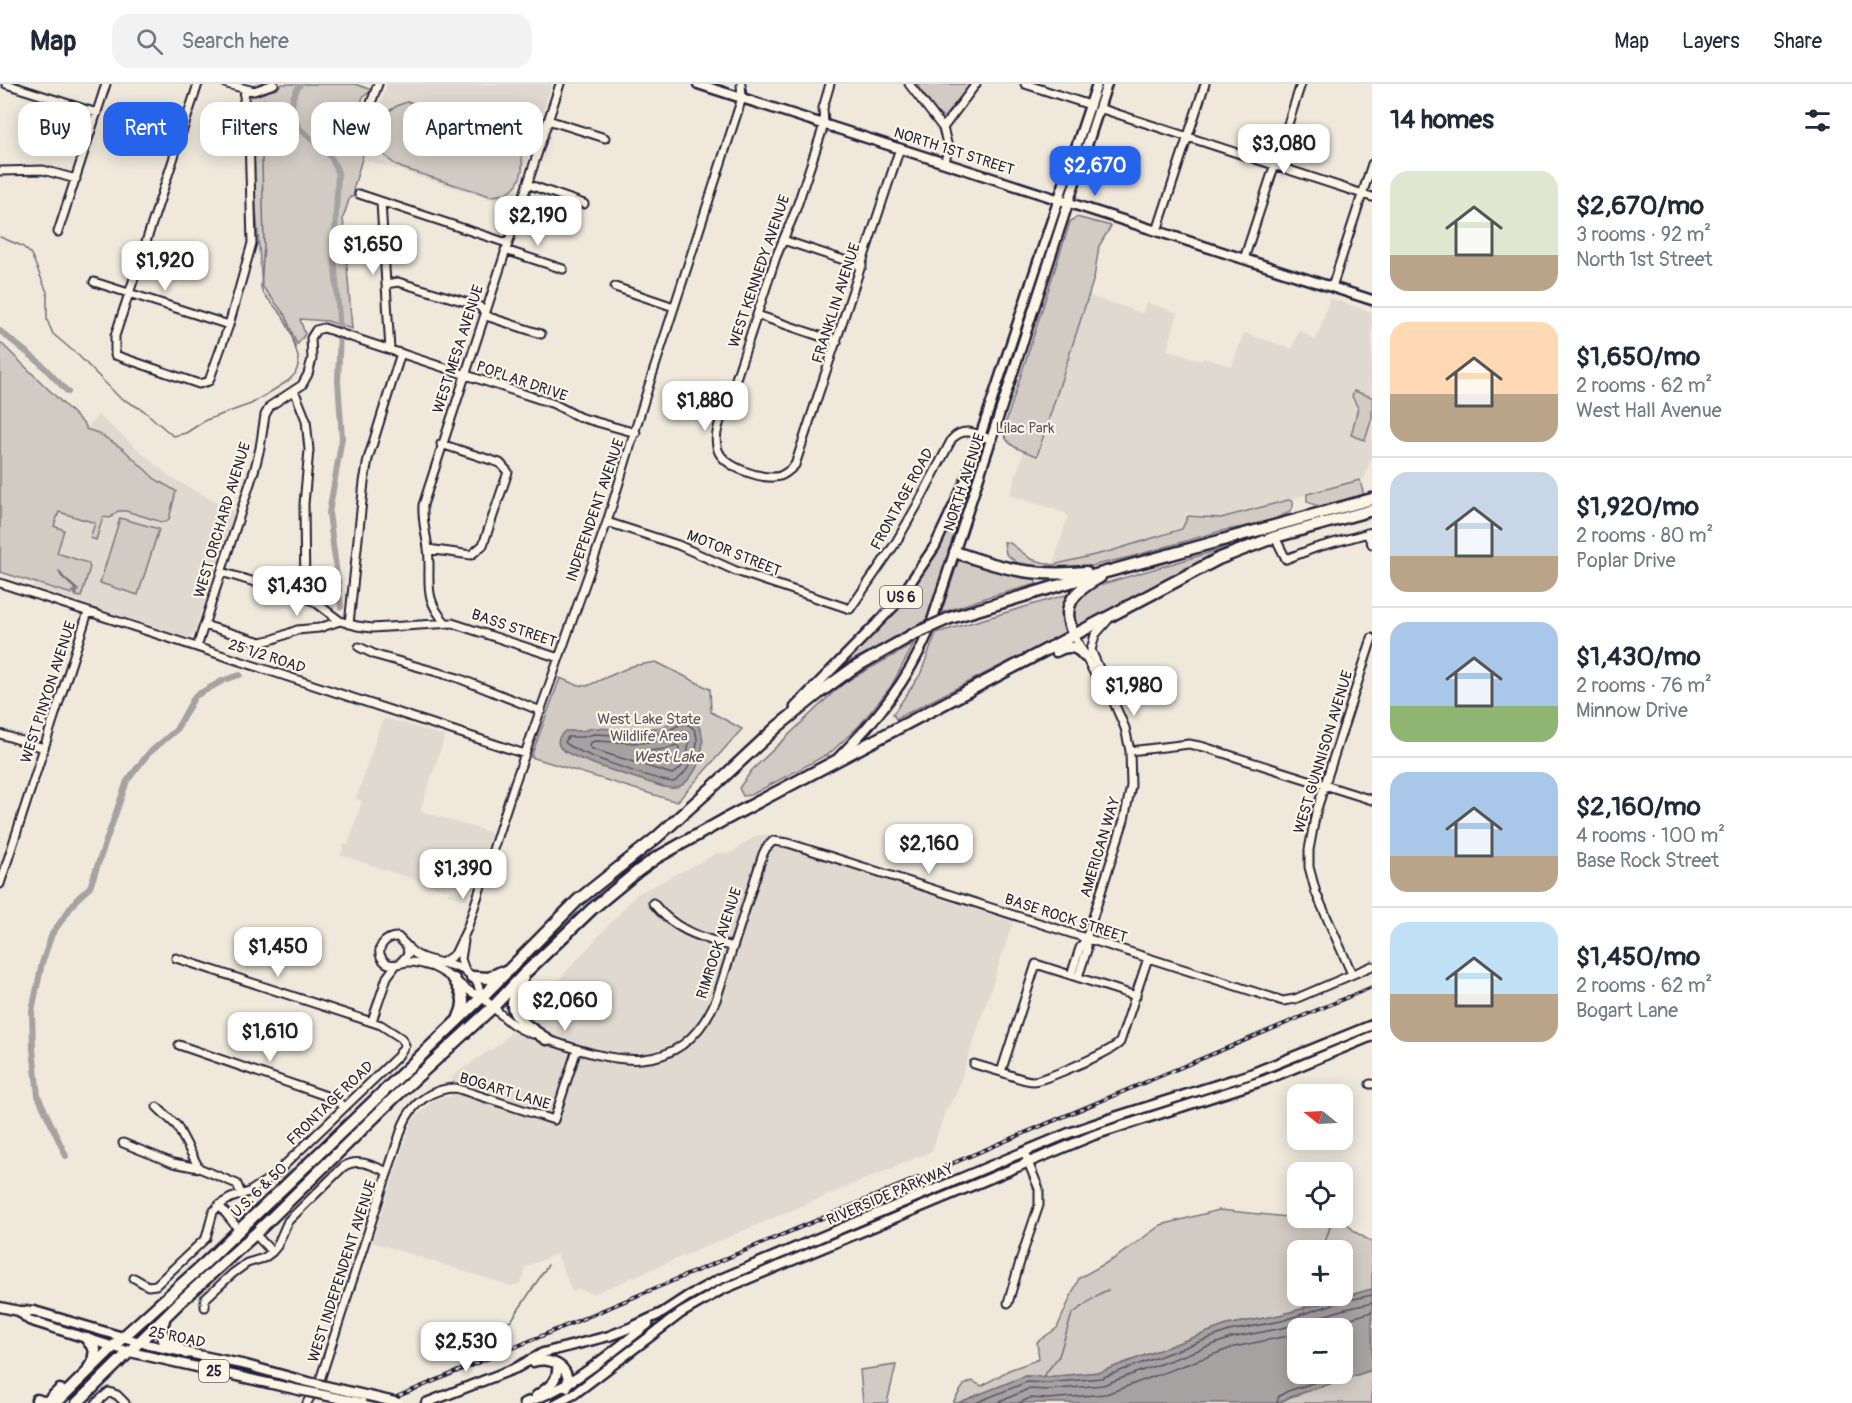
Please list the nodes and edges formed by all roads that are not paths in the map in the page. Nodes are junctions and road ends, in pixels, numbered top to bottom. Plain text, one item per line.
1 (6, 84) edge
2 (106, 84) edge
3 (198, 84) edge
4 (227, 84) edge
5 (274, 84) edge
6 (378, 84) edge
7 (560, 84) edge
8 (698, 84) edge
9 (741, 84) edge
10 (830, 84) edge
11 (909, 84) edge
12 (976, 84) edge
13 (1025, 84) edge
14 (1097, 84) edge
15 (1102, 84) edge
16 (1107, 84) edge
17 (1205, 84) edge
18 (1302, 84) edge
19 (245, 89) junction
20 (742, 98) junction
21 (371, 102) edge
22 (1090, 105) junction
23 (1099, 108) junction
24 (97, 113) junction
25 (548, 120) junction
26 (824, 124) junction
27 (943, 128) junction
28 (1188, 137) junction
29 (605, 138) dead end
30 (900, 148) junction
31 (1086, 149) junction
32 (945, 163) junction
33 (1372, 164) edge
34 (1275, 165) junction
35 (1, 171) edge
36 (76, 179) junction
37 (527, 184) junction
38 (359, 194) dead end
39 (1362, 194) junction
40 (1372, 197) edge
41 (1059, 199) junction
42 (381, 202) junction
43 (1069, 202) junction
44 (584, 204) dead end
45 (1157, 231) junction
46 (58, 232) dead end
47 (783, 240) junction
48 (506, 246) junction
49 (1244, 259) junction
50 (862, 266) junction
51 (563, 269) dead end
52 (94, 282) dead end
53 (386, 284) junction
54 (615, 287) dead end
55 (1332, 287) junction
56 (129, 292) junction
57 (1372, 300) edge
58 (674, 307) junction
59 (485, 312) junction
60 (757, 315) junction
61 (229, 325) junction
62 (332, 330) joint
63 (541, 334) dead end
64 (837, 342) junction
65 (390, 350) junction
66 (402, 353) junction
67 (464, 374) junction
68 (294, 390) junction
69 (636, 433) junction
70 (981, 436) junction
71 (992, 441) junction
72 (441, 444) junction
73 (795, 465) joint
74 (1372, 499) edge
75 (1372, 510) edge
76 (607, 522) junction
77 (1370, 532) edge
78 (1275, 537) junction
79 (1372, 544) edge
80 (428, 549) junction
81 (955, 552) junction
82 (1113, 570) junction
83 (221, 572) junction
84 (0, 583) edge
85 (305, 597) junction
86 (850, 609) joint
87 (88, 612) junction
88 (1112, 615) junction
89 (340, 621) junction
90 (446, 623) junction
91 (349, 624) junction
92 (204, 625) junction
93 (1074, 635) junction
94 (1372, 638) edge
95 (197, 647) junction
96 (359, 647) dead end
97 (1085, 656) junction
98 (559, 658) junction
99 (995, 676) junction
100 (1109, 694) junction
101 (541, 711) junction
102 (777, 727) junction
103 (0, 734) edge
104 (44, 748) junction
105 (1131, 751) junction
106 (525, 754) junction
107 (835, 761) junction
108 (1325, 785) junction
109 (1372, 800) edge
110 (773, 841) joint
111 (2, 869) edge
112 (0, 884) edge
113 (653, 903) dead end
114 (467, 929) junction
115 (1086, 939) junction
116 (407, 946) junction
117 (733, 947) junction
118 (176, 958) dead end
119 (382, 958) junction
120 (1148, 958) junction
121 (442, 963) junction
122 (398, 964) junction
123 (1372, 966) edge
124 (507, 972) junction
125 (524, 974) junction
126 (1352, 974) junction
127 (469, 975) junction
128 (1074, 976) junction
129 (454, 979) junction
130 (381, 993) junction
131 (1136, 996) junction
132 (482, 997) junction
133 (493, 1007) junction
134 (458, 1020) junction
135 (372, 1022) junction
136 (1372, 1025) edge
137 (1372, 1036) edge
138 (546, 1039) junction
139 (179, 1046) dead end
140 (577, 1049) junction
141 (974, 1064) dead end
142 (1001, 1072) junction
143 (157, 1107) dead end
144 (344, 1107) junction
145 (123, 1143) dead end
146 (329, 1143) junction
147 (1024, 1152) junction
148 (1028, 1161) junction
149 (199, 1168) junction
150 (388, 1172) junction
151 (241, 1194) junction
152 (219, 1205) junction
153 (239, 1230) junction
154 (255, 1234) junction
155 (804, 1244) junction
156 (272, 1252) junction
157 (808, 1254) junction
158 (134, 1278) dead end
159 (202, 1282) junction
160 (180, 1302) junction
161 (1008, 1303) dead end
162 (0, 1307) edge
163 (205, 1307) dead end
164 (19, 1311) junction
165 (662, 1313) junction
166 (122, 1338) junction
167 (87, 1339) junction
168 (139, 1342) junction
169 (113, 1347) junction
170 (130, 1352) junction
171 (186, 1353) junction
172 (557, 1364) junction
173 (608, 1367) junction
174 (516, 1368) junction
175 (81, 1378) junction
176 (568, 1383) junction
177 (36, 1402) edge
178 (56, 1403) edge
179 (76, 1403) edge
180 (96, 1403) edge
181 (125, 1403) edge
182 (307, 1403) edge
183 (362, 1403) edge
184 (399, 1403) edge
185 (426, 1403) edge
186 (523, 1403) edge
187 (550, 1403) edge
188 (557, 1403) edge
189 (569, 1403) edge

1 - 24 street
2 - 24 street
3 - 56 street
4 - 19 street
5 - 19 street
6 - 21 street
7 - 25 street, WEST MESA AVENUE
8 - 20 main road, NORTH 1ST STREET
9 - 20 street
10 - 26 street, WEST KENNEDY AVENUE
11 - 27 street
12 - 27 street
13 - 22 street
14 - 22 main road, NORTH AVENUE / US 6
15 - 23 main road
16 - 23 main road, NORTH AVENUE / US 6
17 - 28 street
18 - 34 street
19 - 61 street
20 - 26 main road, NORTH 1ST STREET
20 - 58 street, INDEPENDENT AVENUE
22 - 31 main road
22 - 41 main road, NORTH AVENUE / US 6
23 - 28 street
23 - 31 main road, NORTH AVENUE / US 6
24 - 36 street
25 - 29 street
25 - 37 street, WEST MESA AVENUE
26 - 30 main road, NORTH 1ST STREET
26 - 47 street, WEST KENNEDY AVENUE
27 - 32 street
28 - 34 street
28 - 45 street
30 - 32 main road, NORTH 1ST STREET
30 - 50 street, FRANKLIN AVENUE
31 - 43 main road, NORTH AVENUE / US 6
32 - 41 main road, NORTH 1ST STREET
33 - 39 street
34 - 39 street
34 - 49 street
35 - 36 street
36 - 46 street
37 - 44 street
37 - 48 street, WEST MESA AVENUE
38 - 42 street
39 - 40 street
39 - 55 street
41 - 43 main road, NORTH 1ST STREET
41 - 70 main road, NORTH AVENUE / US 6
42 - 48 street
42 - 53 street
43 - 45 main road, NORTH 1ST STREET
43 - 71 main road, NORTH AVENUE / US 6
45 - 49 main road, NORTH 1ST STREET
47 - 50 street
47 - 60 street, WEST KENNEDY AVENUE
48 - 51 street
48 - 59 street, WEST MESA AVENUE
49 - 55 main road, NORTH 1ST STREET
50 - 64 street, FRANKLIN AVENUE
52 - 56 street
53 - 59 street
53 - 65 street
54 - 58 street
55 - 57 main road, NORTH 1ST STREET
56 - 61 street
56 - 61 street
58 - 69 street, INDEPENDENT AVENUE
59 - 63 street
59 - 67 street, WEST MESA AVENUE
60 - 64 street
60 - 73 street, WEST KENNEDY AVENUE
62 - 65 street, POPLAR DRIVE
62 - 68 street, WEST ORCHARD AVENUE
64 - 73 street, FRANKLIN AVENUE
65 - 66 street, POPLAR DRIVE
66 - 67 street, POPLAR DRIVE
66 - 91 street
67 - 69 street, POPLAR DRIVE
67 - 72 street, WEST MESA AVENUE
68 - 83 street, WEST ORCHARD AVENUE
68 - 85 street
69 - 76 street, INDEPENDENT AVENUE
70 - 71 street, FRONTAGE ROAD
70 - 86 street, FRONTAGE ROAD
70 - 102 main road, NORTH AVENUE / US 6
71 - 81 main road, NORTH AVENUE / US 6
72 - 80 street, WEST MESA AVENUE
72 - 80 street
74 - 82 highway
75 - 78 highway
76 - 86 street, MOTOR STREET
76 - 98 street, INDEPENDENT AVENUE
77 - 78 street
77 - 79 street
78 - 88 highway
80 - 90 street, WEST MESA AVENUE
81 - 82 highway
81 - 107 main road, NORTH AVENUE / US 6
82 - 93 highway
82 - 102 highway, U.S. 6 & 50, bridge
83 - 85 street, BASS STREET
83 - 92 street, WEST ORCHARD AVENUE
84 - 87 street, 25 1/2 ROAD
85 - 89 street, BASS STREET
87 - 95 street, 25 1/2 ROAD
87 - 104 street, WEST PINYON AVENUE
88 - 93 highway
88 - 100 street, AMERICAN WAY
89 - 91 street, BASS STREET
89 - 92 street
90 - 91 street, BASS STREET
90 - 98 street, BASS STREET
92 - 95 street, WEST ORCHARD AVENUE
93 - 97 street, AMERICAN WAY
93 - 99 highway
94 - 108 street, WEST GUNNISON AVENUE
95 - 106 street, 25 1/2 ROAD
96 - 101 street
97 - 99 highway
97 - 100 street, AMERICAN WAY
98 - 101 street, INDEPENDENT AVENUE
99 - 107 highway, U.S. 6 & 50
100 - 105 street, AMERICAN WAY
101 - 106 street, INDEPENDENT AVENUE
102 - 124 highway, U.S. 6 & 50
103 - 104 street
104 - 111 street, WEST PINYON AVENUE
105 - 108 street
105 - 115 street, AMERICAN WAY
106 - 114 street, INDEPENDENT AVENUE
107 - 125 highway, U.S. 6 & 50
108 - 109 street
108 - 126 street, WEST GUNNISON AVENUE
110 - 115 street, BASE ROCK STREET
110 - 117 street, RIMROCK AVENUE
111 - 112 street, WEST PINYON AVENUE
113 - 117 street
114 - 121 street, INDEPENDENT AVENUE
114 - 127 street, INDEPENDENT AVENUE
115 - 120 street, BASE ROCK STREET
115 - 128 street, AMERICAN WAY
116 - 119 street
116 - 121 street
116 - 122 street
117 - 140 street, RIMROCK AVENUE
118 - 135 street
119 - 122 street
119 - 130 street
120 - 126 street, BASE ROCK STREET
120 - 131 street
121 - 127 street
122 - 129 street
122 - 130 street
123 - 126 street
124 - 127 highway
124 - 132 highway, U.S. 6 & 50
125 - 133 highway, U.S. 6 & 50
125 - 138 highway
127 - 132 street, INDEPENDENT AVENUE
128 - 131 street
128 - 142 street
129 - 132 street
129 - 134 highway
130 - 135 street
131 - 142 street
132 - 133 street, RIMROCK AVENUE
132 - 134 highway, U.S. 6 & 50
133 - 138 street, RIMROCK AVENUE
133 - 154 highway, U.S. 6 & 50
134 - 146 highway, U.S. 6 & 50
135 - 144 street, FRONTAGE ROAD
136 - 147 main road, RIVERSIDE PARKWAY
137 - 148 main road, RIVERSIDE PARKWAY
138 - 140 street, RIMROCK AVENUE
139 - 144 street
140 - 150 street, BOGART LANE
141 - 142 street
143 - 149 street
144 - 151 street, FRONTAGE ROAD
145 - 149 street
146 - 153 highway, U.S. 6 & 50
146 - 154 highway
147 - 148 street
147 - 155 main road, RIVERSIDE PARKWAY
148 - 157 main road, RIVERSIDE PARKWAY
148 - 161 street
149 - 151 street
150 - 156 street, WEST INDEPENDENT AVENUE
150 - 182 street, WEST INDEPENDENT AVENUE
151 - 152 street, FRONTAGE ROAD
152 - 153 street
152 - 158 street
153 - 159 highway
153 - 166 highway, U.S. 6 & 50
154 - 156 street
154 - 159 highway, U.S. 6 & 50
155 - 157 main road
155 - 165 main road, RIVERSIDE PARKWAY
156 - 163 street
157 - 173 main road, RIVERSIDE PARKWAY
159 - 160 highway, U.S. 6 & 50
160 - 168 highway, U.S. 6 & 50
160 - 171 highway
162 - 164 main road, 25 ROAD / 25
164 - 166 main road, 25 ROAD / 25
164 - 167 main road, 25 ROAD / 25
165 - 174 main road, RIVERSIDE PARKWAY
165 - 176 main road
166 - 168 main road, 25 ROAD / 25
166 - 169 highway, U.S. 6 & 50
167 - 169 main road, 25 ROAD / 25
167 - 175 highway
168 - 170 highway, U.S. 6 & 50
168 - 171 main road, 25 ROAD / 25
169 - 170 main road, 25 ROAD / 25
169 - 175 highway, U.S. 6 & 50
170 - 179 highway, U.S. 6 & 50
170 - 183 main road, 25 ROAD / 25, bridge
171 - 184 main road, 25 ROAD / 25, bridge
172 - 174 main road
172 - 176 main road
172 - 186 main road
173 - 188 main road
173 - 189 main road
174 - 185 main road, RIVERSIDE PARKWAY
175 - 177 highway
175 - 178 highway, U.S. 6 & 50
176 - 186 main road
176 - 187 main road
180 - 181 street

